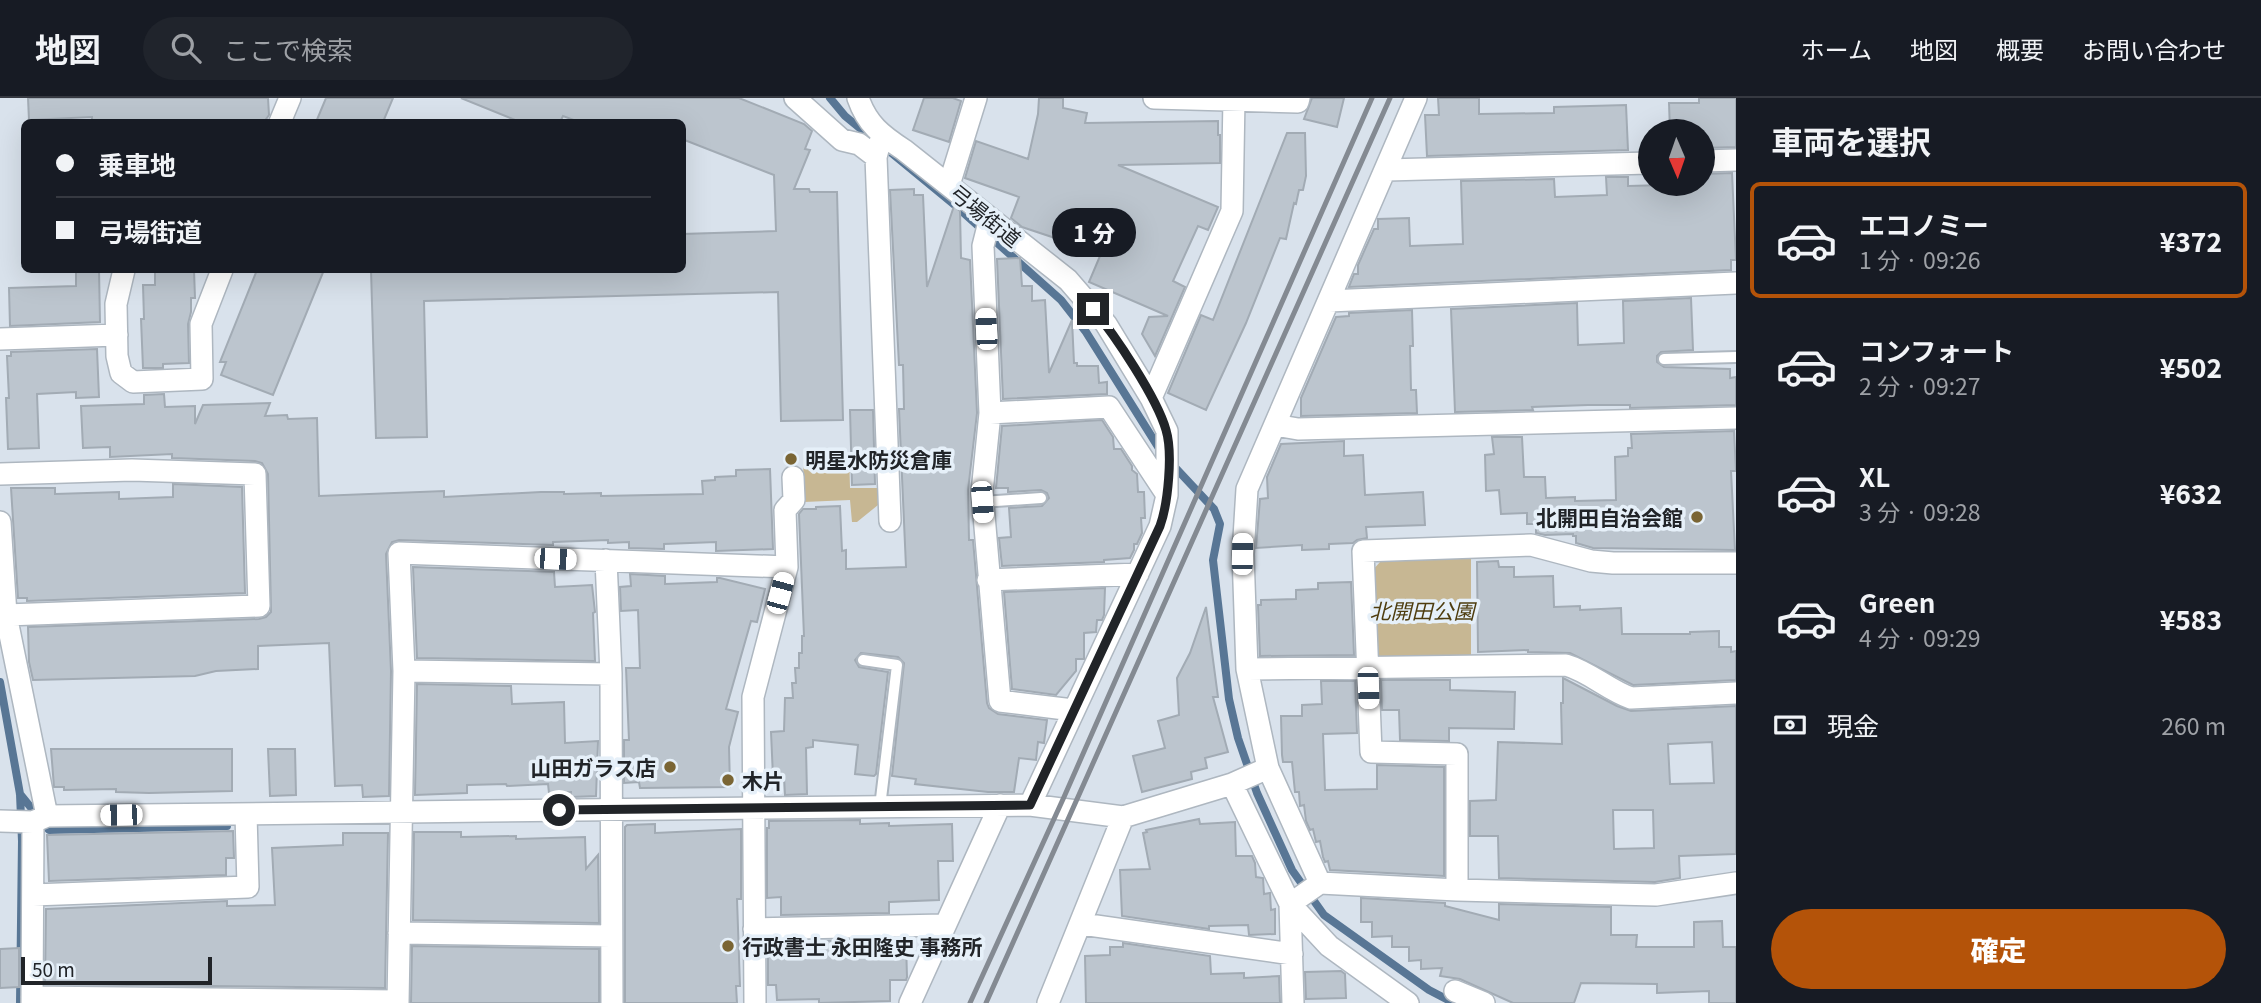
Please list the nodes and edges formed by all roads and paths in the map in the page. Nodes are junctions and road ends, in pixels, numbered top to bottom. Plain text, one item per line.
1 (290, 98) edge
2 (795, 98) edge
3 (858, 98) edge
4 (976, 98) edge
5 (1154, 98) edge
6 (1299, 98) edge
7 (1416, 98) edge
8 (1234, 99) edge
9 (281, 119) edge
10 (882, 135) junction
11 (876, 157) junction
12 (1736, 160) edge
13 (1715, 161) edge
14 (1638, 163) edge
15 (1387, 170) junction
16 (949, 185) junction
17 (990, 218) junction
18 (123, 273) edge
19 (221, 273) edge
20 (1736, 283) edge
21 (1329, 302) junction
22 (117, 335) junction
23 (0, 339) edge
24 (1736, 357) edge
25 (1664, 359) dead end
26 (1151, 398) junction
27 (990, 413) junction
28 (1736, 418) edge
29 (1275, 425) junction
30 (0, 474) edge
31 (793, 477) dead end
32 (1167, 495) junction
33 (1041, 498) dead end
34 (982, 502) junction
35 (890, 521) dead end
36 (0, 522) edge
37 (607, 561) junction
38 (1736, 563) edge
39 (787, 567) junction
40 (1138, 574) junction
41 (988, 580) junction
42 (6, 615) junction
43 (863, 660) dead end
44 (1368, 666) junction
45 (1247, 668) junction
46 (404, 671) junction
47 (611, 674) junction
48 (1736, 692) edge
49 (1073, 710) junction
50 (1250, 776) junction
51 (1000, 805) junction
52 (1030, 805) junction
53 (880, 807) junction
54 (754, 809) junction
55 (612, 810) junction
56 (401, 812) junction
57 (246, 814) junction
58 (1123, 817) junction
59 (40, 819) junction
60 (0, 821) edge
61 (1736, 883) edge
62 (1457, 890) junction
63 (1305, 894) junction
64 (33, 895) junction
65 (1082, 924) junction
66 (944, 925) junction
67 (754, 929) junction
68 (399, 933) junction
69 (611, 936) junction
70 (1292, 954) junction
71 (1455, 991) dead end
72 (32, 1000) edge
73 (398, 1002) edge
74 (612, 1003) edge
75 (755, 1003) edge
76 (910, 1003) edge
77 (1048, 1003) edge
78 (1293, 1003) edge
79 (1408, 1003) edge
80 (1484, 1003) edge

1 - 9 street
2 - 11 street
3 - 10 street, 弓場街道
4 - 16 street
5 - 8 street
6 - 8 street
7 - 15 street
8 - 26 street
10 - 11 street
10 - 16 street, 弓場街道
11 - 35 street
12 - 13 street
14 - 15 street
15 - 21 street
16 - 17 street, 弓場街道
17 - 26 street, 弓場街道
17 - 27 street
18 - 22 street
19 - 22 street
20 - 21 street
21 - 29 street
22 - 23 street
24 - 25 lane
26 - 32 street, 弓場街道
27 - 32 street
27 - 34 street
28 - 29 street
29 - 45 street
30 - 42 street
31 - 39 street
32 - 40 street, 弓場街道
33 - 34 lane
34 - 41 street
36 - 42 street
37 - 39 street
37 - 46 street
37 - 47 street
38 - 44 street
39 - 54 street
40 - 41 street
40 - 49 street, 弓場街道
41 - 49 street
42 - 59 street
43 - 53 lane
44 - 45 street
44 - 48 street
44 - 62 street
45 - 50 street
46 - 47 street
46 - 56 street
47 - 55 street
49 - 52 street, 弓場街道
50 - 58 street
50 - 63 street
50 - 63 street
51 - 52 street
51 - 53 street
51 - 66 street
52 - 58 street
53 - 54 street
54 - 55 street
54 - 67 street
55 - 56 street
55 - 69 street
56 - 57 street
56 - 68 street
57 - 59 street
57 - 64 street
58 - 65 street
59 - 60 street
59 - 64 street
61 - 62 street
62 - 63 street
63 - 70 street
63 - 79 street
64 - 72 street
65 - 70 street
65 - 77 street
66 - 67 street
66 - 76 street
67 - 75 street
68 - 69 street
68 - 73 street
69 - 74 street
70 - 78 street
71 - 80 street
72 - 73 street

